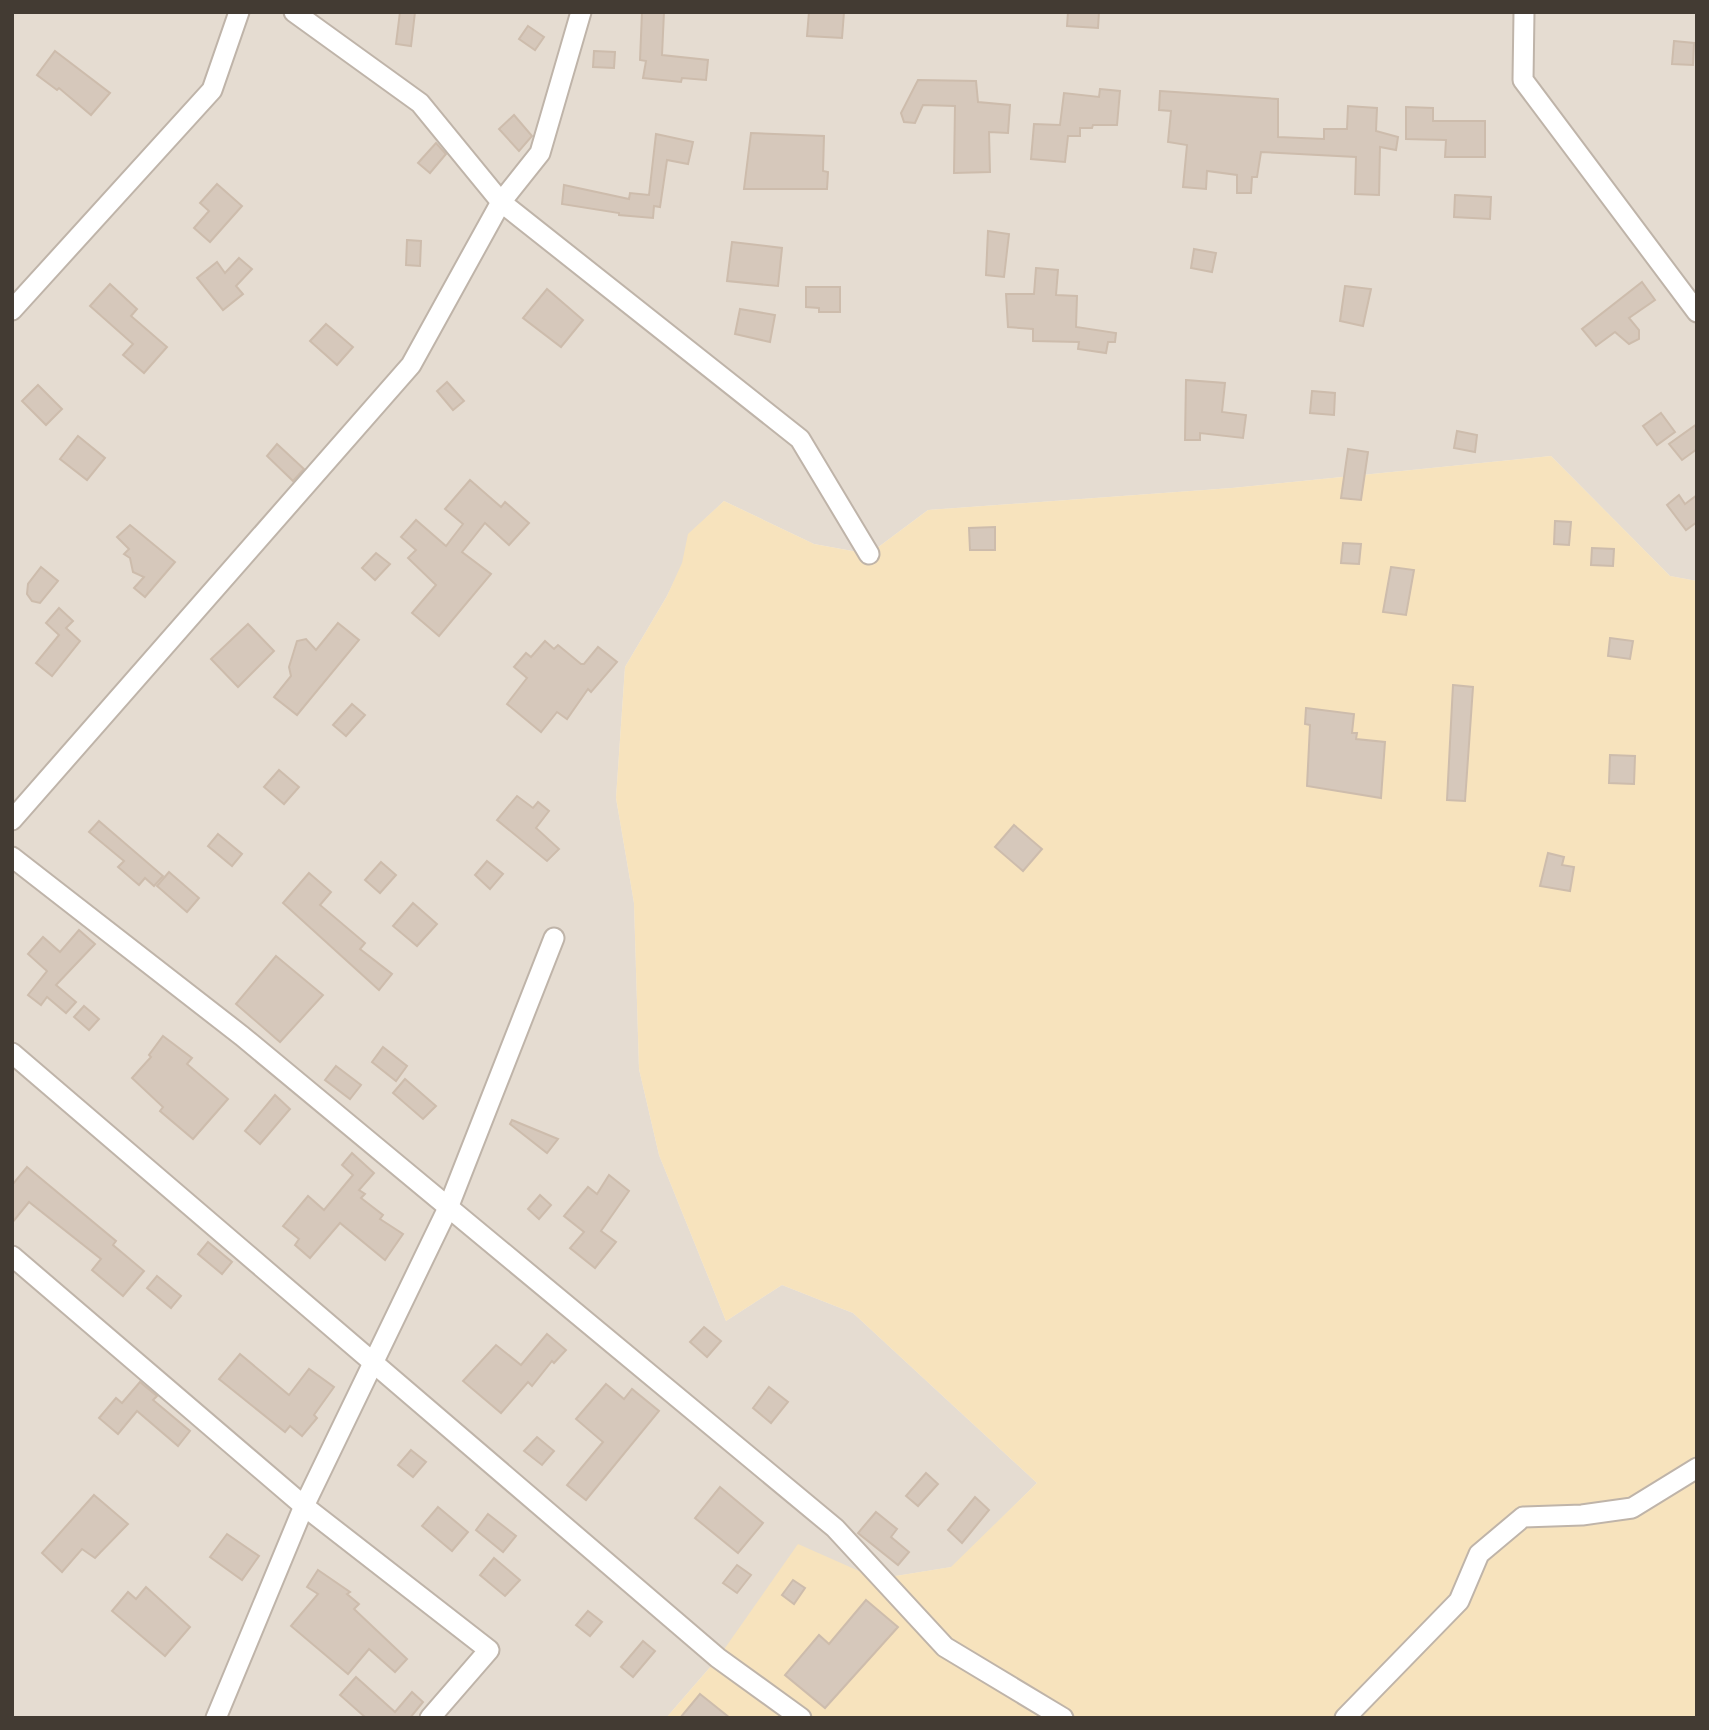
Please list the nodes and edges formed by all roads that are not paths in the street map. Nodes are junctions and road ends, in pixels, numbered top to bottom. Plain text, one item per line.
1 (239, 12) edge
2 (294, 12) edge
3 (581, 12) edge
4 (1524, 12) edge
5 (501, 202) junction
6 (12, 310) edge
7 (1697, 312) edge
8 (869, 554) dead end
9 (12, 820) edge
10 (12, 857) edge
11 (554, 938) dead end
12 (12, 1053) edge
13 (448, 1208) junction
14 (12, 1256) edge
15 (374, 1361) junction
16 (1697, 1468) edge
17 (303, 1506) junction
18 (216, 1718) edge
19 (430, 1718) edge
20 (801, 1718) edge
21 (1063, 1718) edge
22 (1345, 1718) edge

1 - 6 street
2 - 5 street
3 - 5 street
4 - 7 street
5 - 8 street
5 - 9 street
10 - 13 street
11 - 13 street
12 - 15 street
13 - 15 street
13 - 21 street
14 - 17 street
15 - 17 street
15 - 20 street
16 - 22 street
17 - 18 street
17 - 19 street

